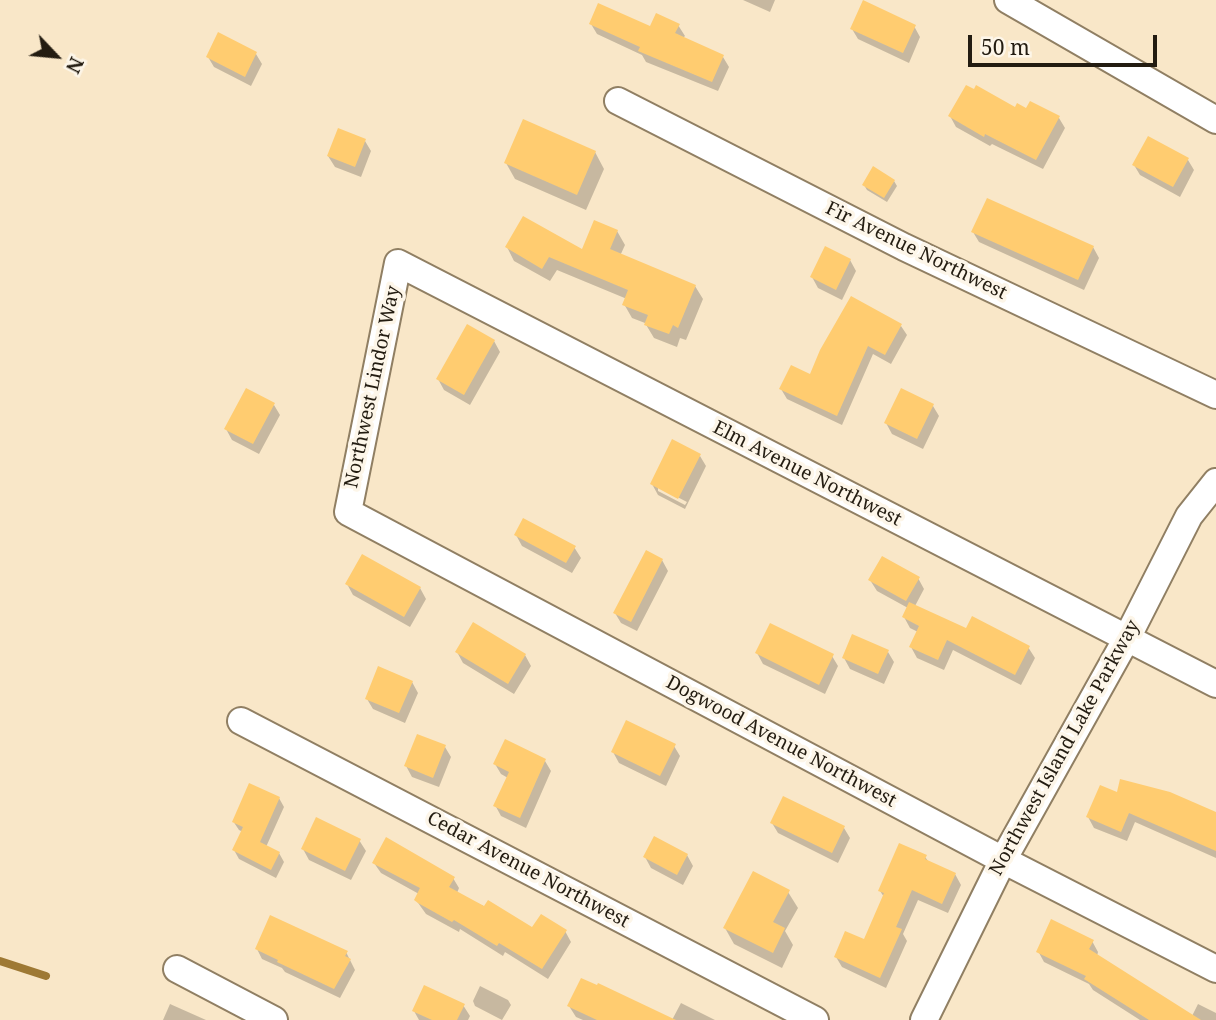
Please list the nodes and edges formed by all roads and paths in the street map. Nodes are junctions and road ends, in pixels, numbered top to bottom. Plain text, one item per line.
1 (1008, 0) edge
2 (618, 101) dead end
3 (1216, 120) edge
4 (398, 263) joint
5 (1216, 396) edge
6 (1215, 480) edge
7 (348, 512) joint
8 (1126, 638) junction
9 (1216, 684) edge
10 (241, 721) dead end
11 (1003, 860) junction
12 (177, 969) dead end
13 (1216, 969) edge
14 (274, 1020) edge
15 (815, 1020) edge
16 (924, 1020) edge

1 - 3 street
2 - 5 street, Fir Avenue Northwest
4 - 7 street, Northwest Lindor Way
4 - 8 street, Elm Avenue Northwest
6 - 8 street, Northwest Island Lake Parkway
7 - 11 street, Dogwood Avenue Northwest
8 - 9 street, Elm Avenue Northwest
8 - 11 street, Northwest Island Lake Parkway
10 - 15 street, Cedar Avenue Northwest
11 - 13 street, Dogwood Avenue Northwest
11 - 16 street, Northwest Island Lake Parkway
12 - 14 street

